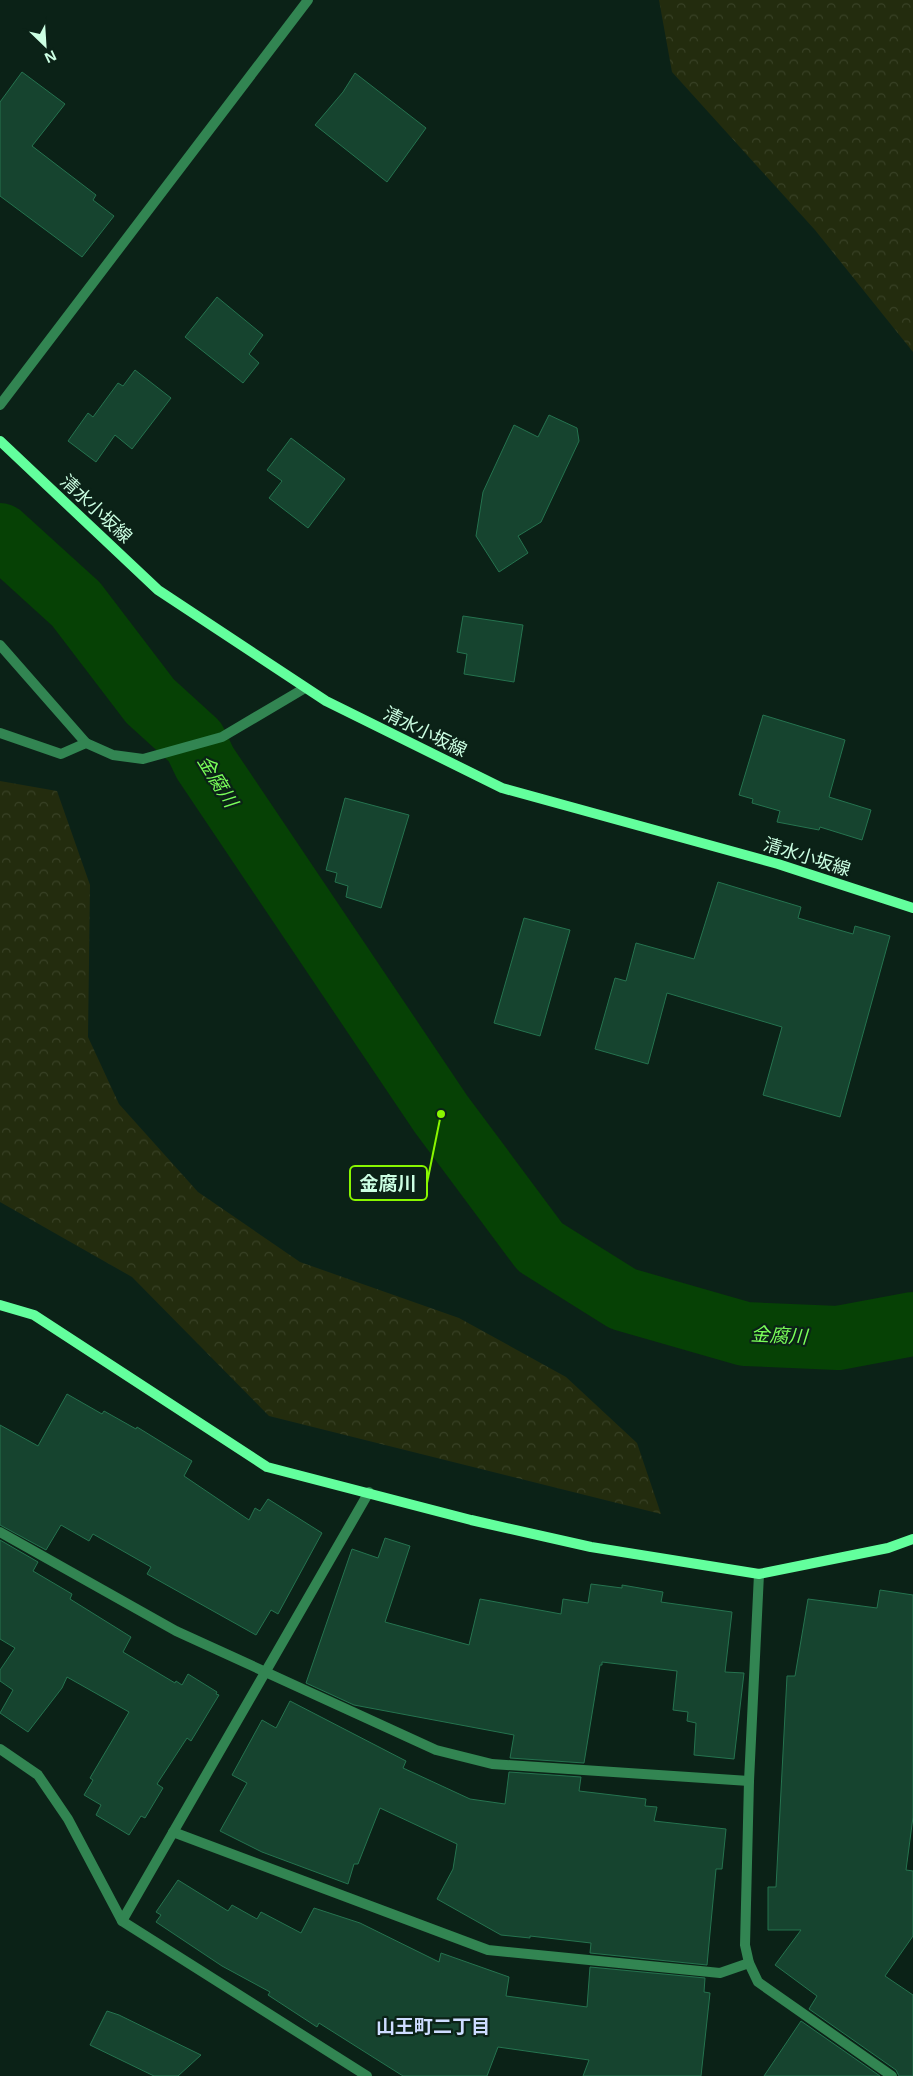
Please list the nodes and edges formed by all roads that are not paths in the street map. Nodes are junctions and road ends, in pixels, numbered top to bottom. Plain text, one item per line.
1 (308, 0) edge
2 (0, 405) edge
3 (0, 441) edge
4 (0, 645) edge
5 (305, 688) junction
6 (0, 734) edge
7 (86, 742) junction
8 (913, 908) edge
9 (0, 1305) edge
10 (369, 1492) junction
11 (0, 1532) edge
12 (913, 1540) edge
13 (759, 1574) junction
14 (266, 1671) junction
15 (0, 1749) edge
16 (749, 1781) junction
17 (173, 1832) junction
18 (122, 1921) junction
19 (749, 1963) junction
20 (367, 2076) edge
21 (892, 2076) edge

1 - 2 street
3 - 5 main road, 清水小坂線
4 - 7 street
5 - 7 street
5 - 8 main road, 清水小坂線
6 - 7 street
9 - 10 main road
10 - 13 main road
10 - 14 street
11 - 14 street
12 - 13 main road
13 - 16 street
14 - 16 street
14 - 17 street
15 - 18 street
16 - 19 street
17 - 18 street
17 - 19 street
18 - 20 street
19 - 21 street

